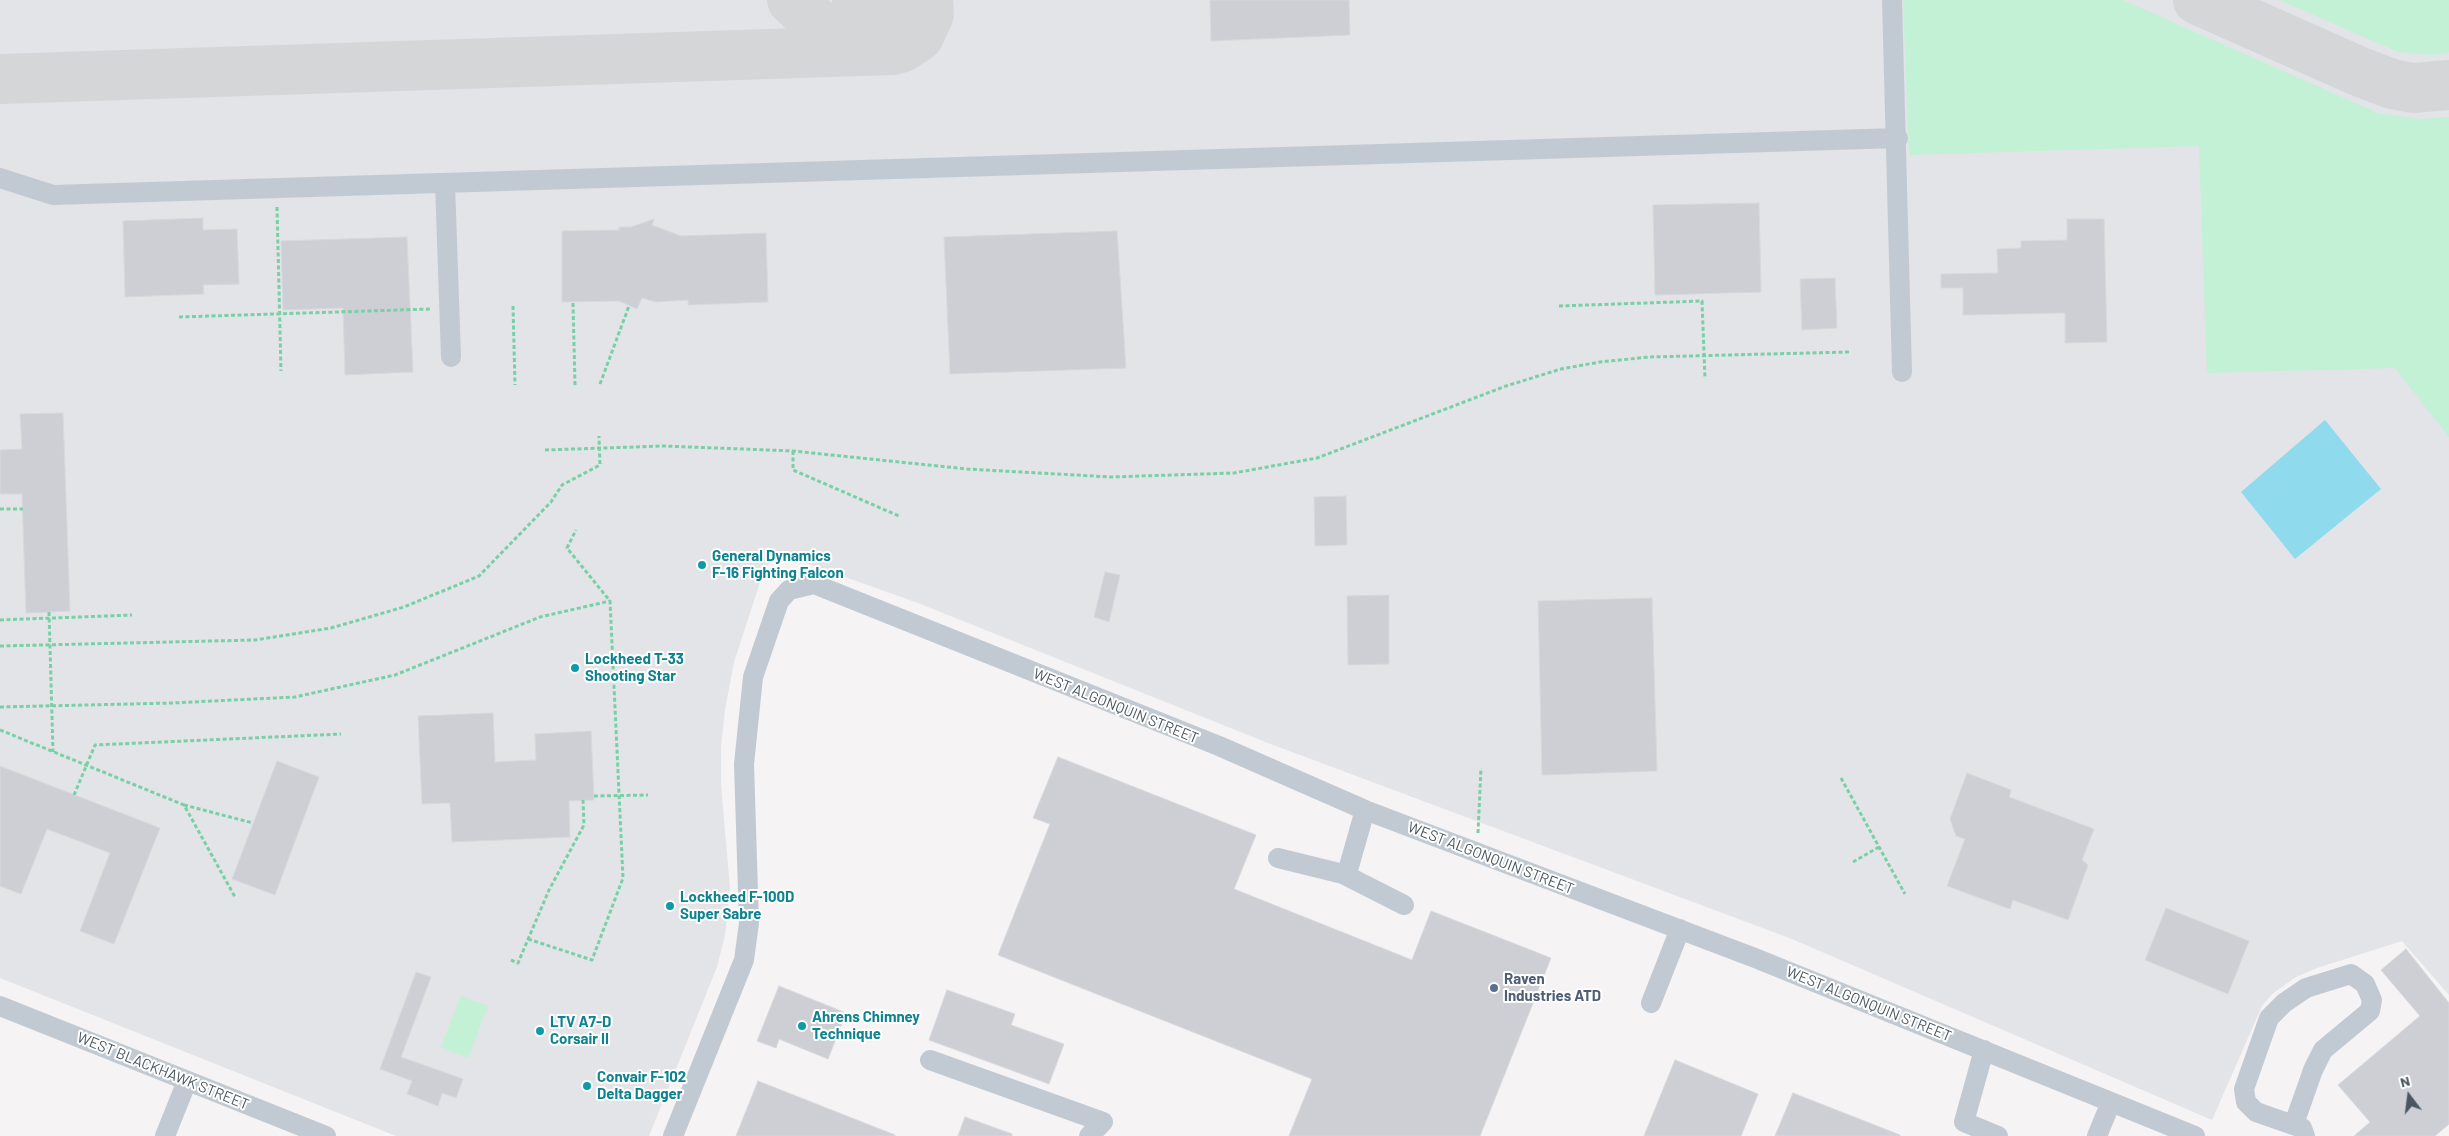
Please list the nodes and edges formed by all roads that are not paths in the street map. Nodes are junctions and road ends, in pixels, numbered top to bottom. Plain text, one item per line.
1 (1892, 0) edge
2 (1898, 138) junction
3 (0, 178) edge
4 (444, 183) junction
5 (451, 357) dead end
6 (1902, 372) dead end
7 (1365, 810) junction
8 (1278, 858) dead end
9 (1344, 874) junction
10 (1404, 906) dead end
11 (1680, 929) junction
12 (1651, 1003) dead end
13 (0, 1006) edge
14 (1984, 1050) junction
15 (930, 1060) dead end
16 (187, 1081) junction
17 (2111, 1102) junction
18 (1096, 1129) edge
19 (2300, 1130) edge
20 (1978, 1132) edge
21 (165, 1136) edge
22 (326, 1136) edge
23 (673, 1136) edge
24 (1998, 1136) edge
25 (2097, 1136) edge
26 (2195, 1136) edge

1 - 2 street
2 - 4 street
2 - 6 street
3 - 4 street
4 - 5 street
7 - 9 street
7 - 11 street, WEST ALGONQUIN STREET
7 - 23 street, WEST ALGONQUIN STREET
8 - 9 street
9 - 10 street
11 - 12 street
11 - 14 street, WEST ALGONQUIN STREET
13 - 16 street, WEST BLACKHAWK STREET
14 - 17 street, WEST ALGONQUIN STREET
14 - 20 street
15 - 18 street
16 - 21 street
16 - 22 street, WEST BLACKHAWK STREET
17 - 25 street
17 - 26 street, WEST ALGONQUIN STREET
19 - 19 street
20 - 24 street

